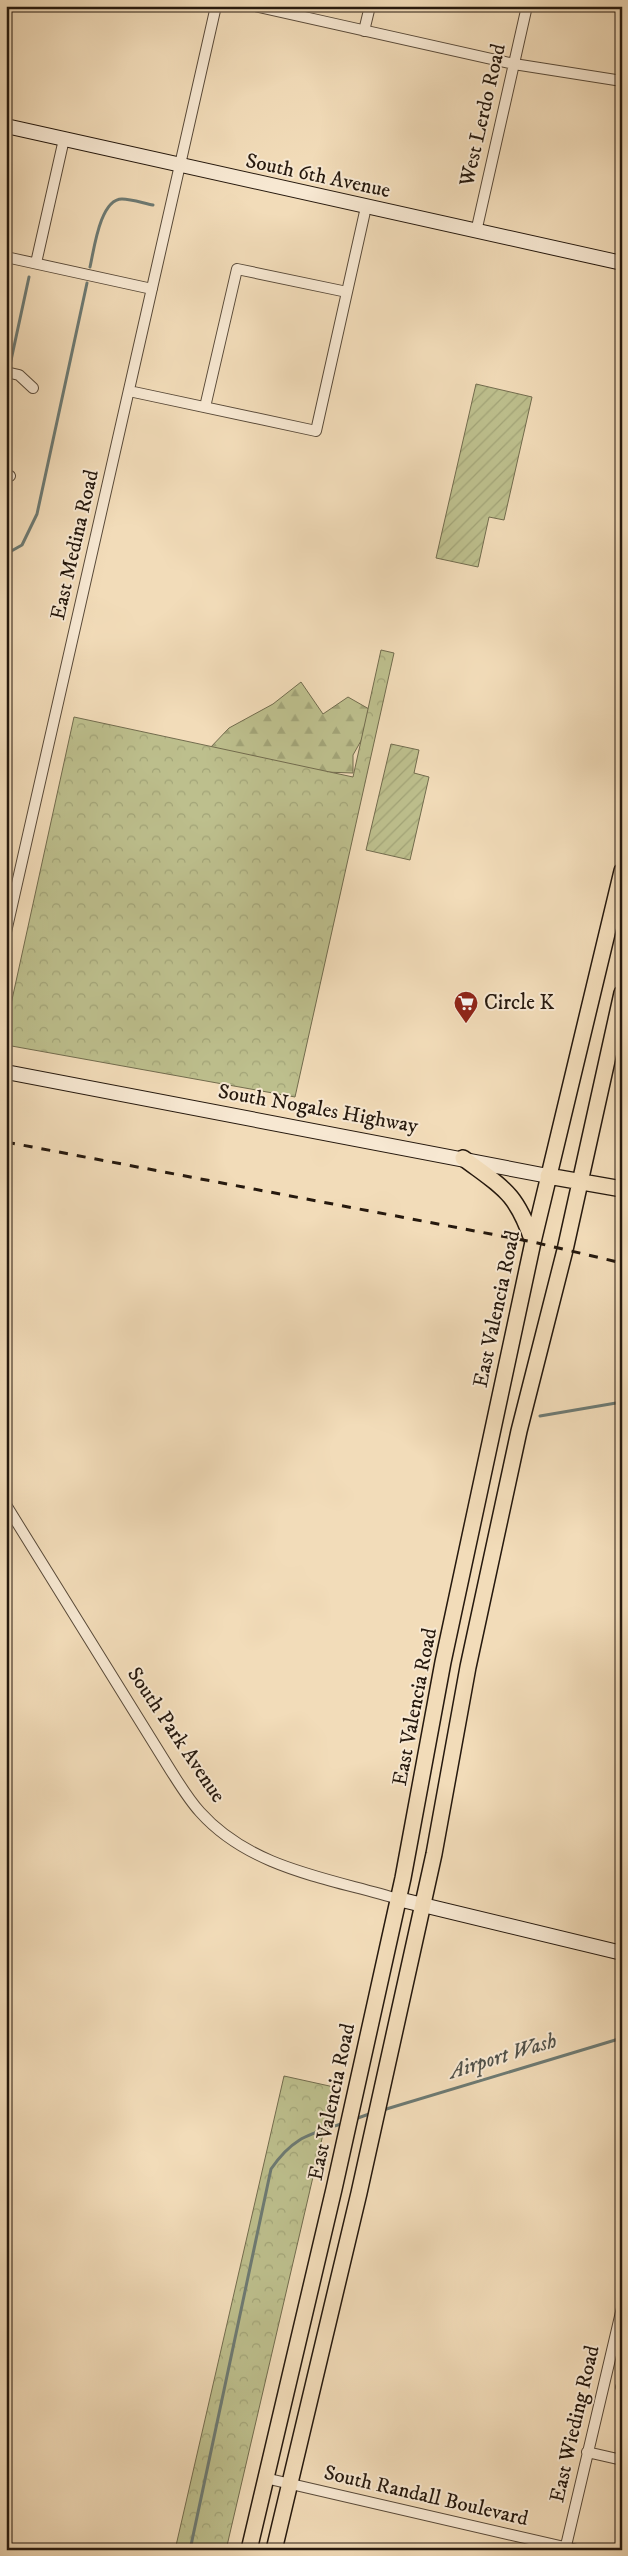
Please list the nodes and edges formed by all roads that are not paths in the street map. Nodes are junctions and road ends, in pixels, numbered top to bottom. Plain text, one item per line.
1 (216, 6) edge
2 (255, 6) edge
3 (370, 6) edge
4 (527, 6) edge
5 (364, 30) junction
6 (514, 64) junction
7 (622, 81) edge
8 (6, 126) edge
9 (64, 139) junction
10 (180, 166) junction
11 (366, 208) junction
12 (476, 232) junction
13 (6, 257) edge
14 (36, 263) junction
15 (622, 263) edge
16 (152, 288) junction
17 (347, 292) junction
18 (6, 372) edge
19 (33, 388) dead end
20 (129, 390) junction
21 (205, 407) junction
22 (622, 871) edge
23 (6, 932) edge
24 (622, 993) edge
25 (6, 1072) edge
26 (463, 1158) junction
27 (548, 1176) junction
28 (581, 1180) junction
29 (622, 1189) edge
30 (533, 1242) junction
31 (493, 1425) junction
32 (518, 1431) junction
33 (6, 1505) edge
34 (443, 1662) junction
35 (468, 1667) junction
36 (398, 1899) junction
37 (422, 1906) junction
38 (622, 1953) edge
39 (622, 2308) edge
40 (587, 2452) junction
41 (622, 2460) edge
42 (265, 2478) junction
43 (289, 2484) junction
44 (565, 2548) edge
45 (249, 2550) edge
46 (274, 2550) edge
47 (578, 2550) edge

1 - 10 street, East Medina Road
2 - 5 street
3 - 5 street
4 - 6 street, West Lerdo Road
5 - 6 street
6 - 7 street
6 - 12 street, West Lerdo Road
8 - 9 main road, South 6th Avenue
9 - 10 main road, South 6th Avenue
9 - 14 street
10 - 11 main road, South 6th Avenue
10 - 16 street, East Medina Road
11 - 12 main road, South 6th Avenue
11 - 17 street
12 - 15 main road, South 6th Avenue
13 - 14 street
14 - 16 street
16 - 20 street, East Medina Road
17 - 21 street
17 - 21 street
18 - 19 street
20 - 21 street
20 - 23 street, East Medina Road
22 - 27 main road, East Valencia Road
24 - 28 main road
25 - 26 main road, South Nogales Highway
26 - 27 main road, South Nogales Highway
26 - 30 main road
27 - 28 main road, South Nogales Highway
27 - 30 main road, East Valencia Road
28 - 29 main road, South Nogales Highway
28 - 32 main road
30 - 31 main road, East Valencia Road
31 - 32 main road
31 - 34 main road, East Valencia Road
32 - 35 main road
33 - 36 street, South Park Avenue
34 - 35 main road
34 - 36 main road, East Valencia Road
35 - 37 main road
36 - 37 main road, South Park Avenue
36 - 42 main road, East Valencia Road
37 - 38 main road, South Park Avenue
37 - 43 main road
39 - 40 street, East Wieding Road
40 - 41 street
40 - 44 street, East Wieding Road
42 - 43 street, South Randall Boulevard
42 - 45 main road, East Valencia Road
43 - 44 street, South Randall Boulevard
43 - 46 main road
44 - 47 street, South Randall Boulevard

